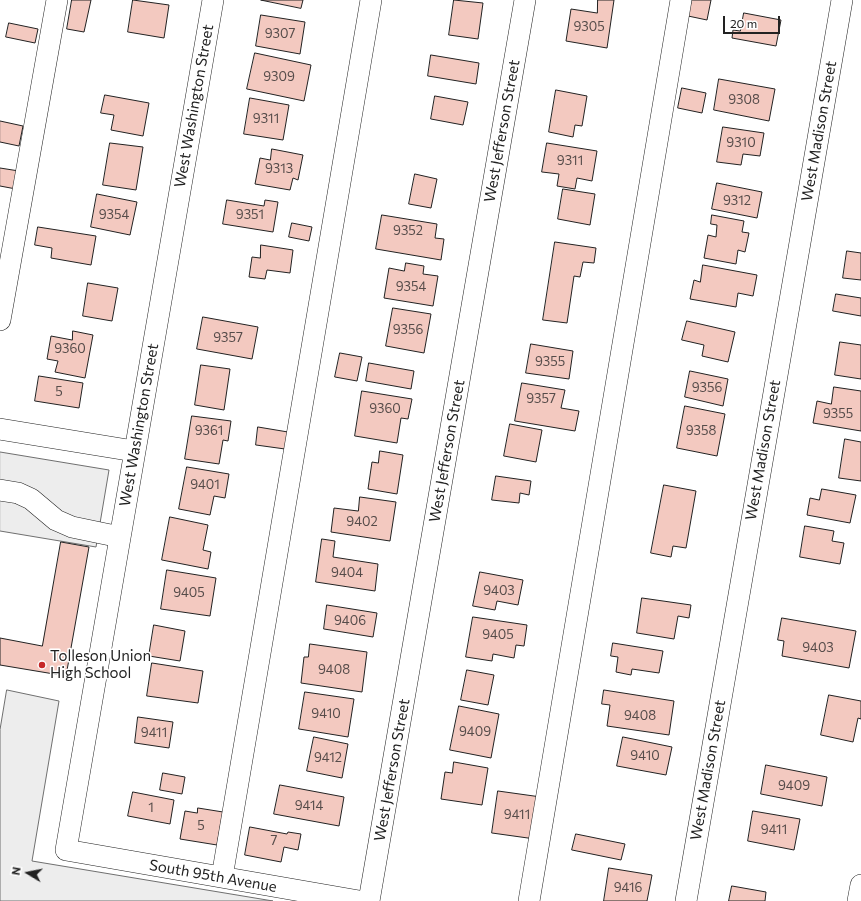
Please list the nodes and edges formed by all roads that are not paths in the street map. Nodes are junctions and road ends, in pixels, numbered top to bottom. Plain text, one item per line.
1 (57, 0) edge
2 (213, 0) edge
3 (371, 0) edge
4 (525, 0) edge
5 (681, 0) edge
6 (842, 0) edge
7 (0, 320) edge
8 (0, 428) edge
9 (134, 451) junction
10 (0, 490) edge
11 (120, 537) junction
12 (66, 850) joint
13 (222, 877) junction
14 (861, 885) edge
15 (359, 901) edge
16 (369, 901) edge
17 (529, 901) edge
18 (686, 901) edge
19 (858, 901) edge

1 - 7 street
2 - 9 street, West Washington Street
3 - 13 street
4 - 16 street, West Jefferson Street
5 - 17 street
6 - 18 street, West Madison Street
8 - 9 street
9 - 11 street, West Washington Street
10 - 11 street
11 - 12 street, West Washington Street
12 - 13 street, South 95th Avenue
13 - 15 street, South 95th Avenue
14 - 19 street

